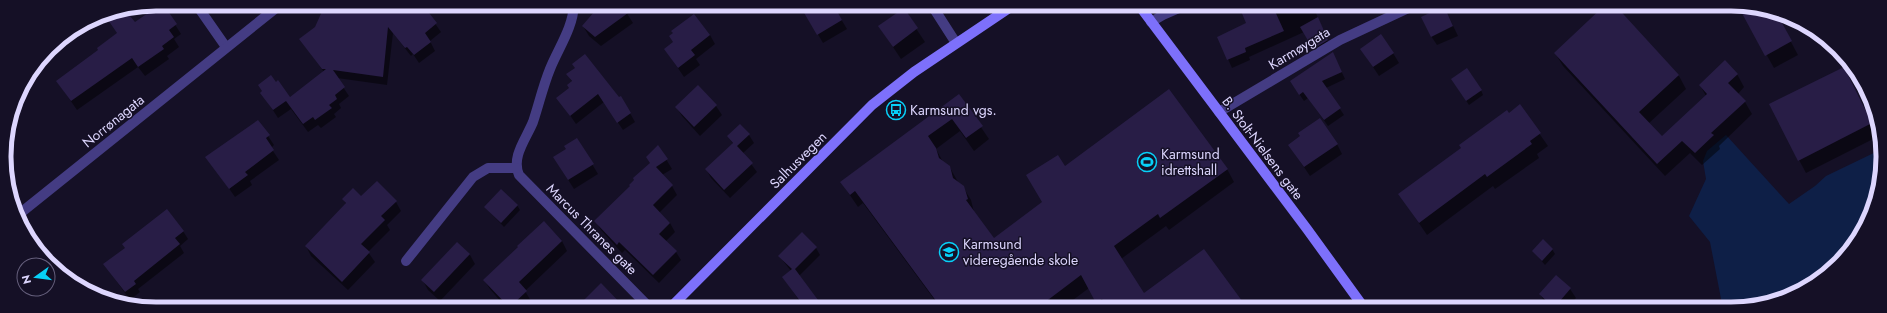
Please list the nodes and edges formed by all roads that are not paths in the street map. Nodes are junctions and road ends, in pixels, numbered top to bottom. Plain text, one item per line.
1 (201, 11) edge
2 (272, 11) edge
3 (574, 11) edge
4 (935, 11) edge
5 (1005, 11) edge
6 (1143, 11) edge
7 (1172, 11) edge
8 (1402, 11) edge
9 (1151, 22) junction
10 (956, 43) junction
11 (226, 47) junction
12 (1219, 112) junction
13 (516, 168) junction
14 (22, 212) edge
15 (406, 261) dead end
16 (644, 302) edge
17 (676, 302) edge
18 (1360, 302) edge

1 - 11 street
2 - 11 street, Norrønagata
3 - 13 street
4 - 10 street
5 - 10 main road, Salhusvegen
6 - 9 main road, B. Stolt-Nielsens gate
7 - 9 street
8 - 12 street, Karmøygata
9 - 12 main road, B. Stolt-Nielsens gate
10 - 17 main road, Salhusvegen
11 - 14 street, Norrønagata
12 - 18 main road, B. Stolt-Nielsens gate
13 - 15 street
13 - 16 street, Marcus Thranes gate

